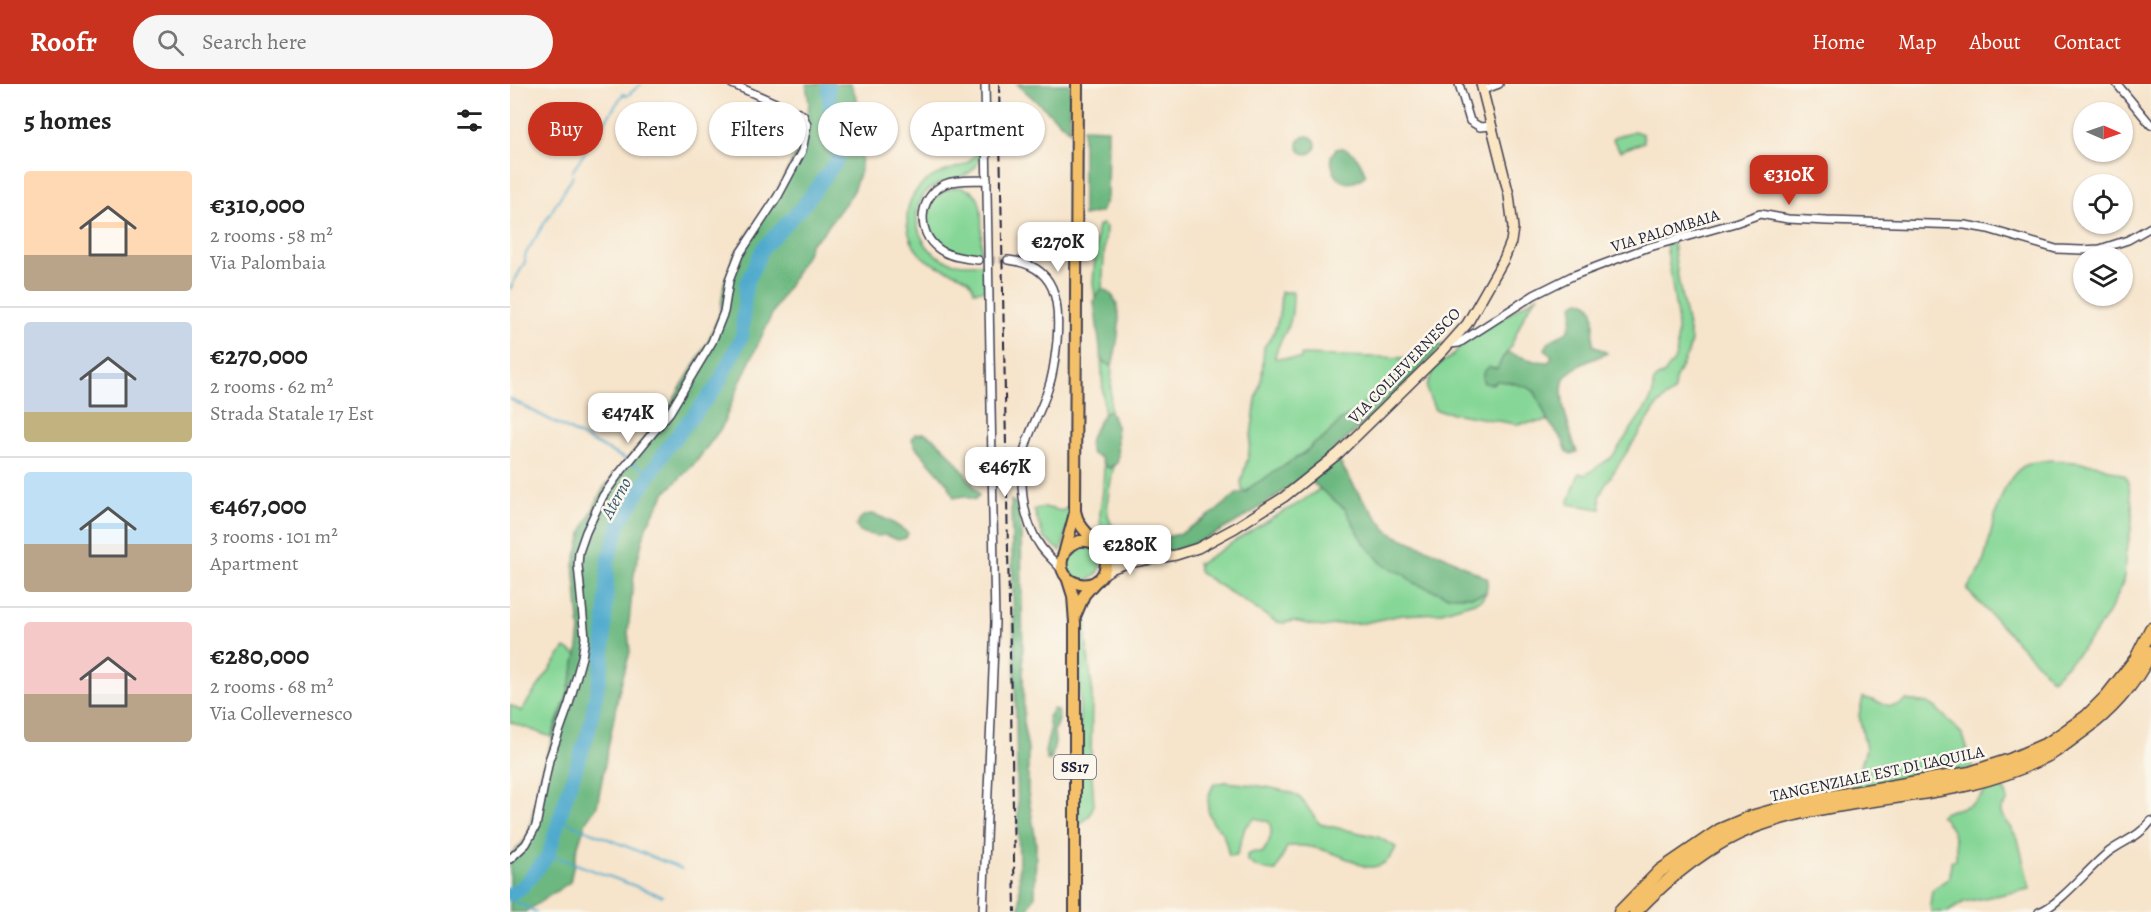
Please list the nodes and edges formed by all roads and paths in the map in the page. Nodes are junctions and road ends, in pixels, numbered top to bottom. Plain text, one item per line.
1 (732, 84) edge
2 (985, 84) edge
3 (1077, 84) edge
4 (1459, 84) edge
5 (1499, 84) edge
6 (2117, 84) edge
7 (1482, 87) edge
8 (2151, 125) edge
9 (1492, 126) junction
10 (987, 180) junction
11 (2151, 227) edge
12 (978, 260) tunnel mouth
13 (1008, 260) tunnel mouth
14 (1450, 344) junction
15 (1075, 507) junction
16 (1099, 546) junction
17 (1044, 551) junction
18 (1064, 553) junction
19 (1150, 558) junction
20 (1065, 574) junction
21 (1099, 578) junction
22 (1075, 623) junction
23 (2151, 629) edge
24 (2151, 652) edge
25 (2151, 821) edge
26 (510, 859) edge
27 (983, 912) edge
28 (1075, 912) edge
29 (1620, 912) edge
30 (1635, 912) edge
31 (2039, 912) edge

1 - 26 street
2 - 10 street
3 - 15 main road, SS17
4 - 9 street
5 - 7 street
6 - 8 street
7 - 9 street, VIA COLLEVERNESCO
9 - 14 street, VIA COLLEVERNESCO
10 - 12 street
10 - 27 street
11 - 14 street, VIA PALOMBAIA
13 - 17 street
14 - 19 street, VIA COLLEVERNESCO
15 - 16 main road, SS17
15 - 18 main road, SS17
16 - 18 main road
16 - 19 street, VIA COLLEVERNESCO
16 - 21 main road
17 - 18 street
17 - 20 street
18 - 20 main road, SS17
19 - 21 street, VIA COLLEVERNESCO
20 - 21 main road
20 - 22 main road, SS17
21 - 22 main road, SS17
22 - 28 main road, SS17
23 - 29 highway, TANGENZIALE EST DI L'AQUILA
24 - 30 highway, TANGENZIALE EST DI L'AQUILA
25 - 31 street

